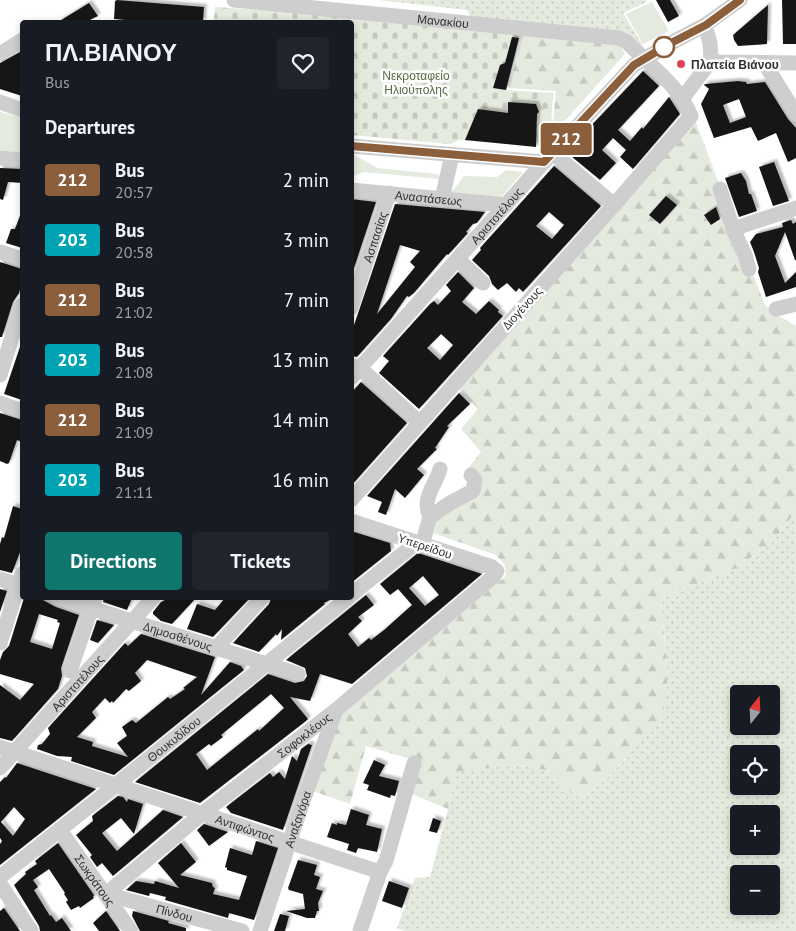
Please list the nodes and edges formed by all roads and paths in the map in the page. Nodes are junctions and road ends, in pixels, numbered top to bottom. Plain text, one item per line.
1 (234, 0) edge
2 (740, 0) edge
3 (706, 25) junction
4 (20, 41) edge
5 (0, 54) edge
6 (711, 57) junction
7 (644, 58) junction
8 (765, 64) junction
9 (796, 64) edge
10 (682, 99) junction
11 (0, 102) edge
12 (20, 109) edge
13 (796, 114) edge
14 (691, 116) joint
15 (354, 146) edge
16 (452, 155) junction
17 (548, 157) junction
18 (0, 158) edge
19 (20, 160) edge
20 (720, 189) dead end
21 (354, 190) edge
22 (389, 193) junction
23 (442, 199) junction
24 (506, 205) junction
25 (614, 206) junction
26 (796, 208) edge
27 (733, 230) junction
28 (0, 252) edge
29 (20, 258) edge
30 (458, 259) junction
31 (749, 269) dead end
32 (483, 283) dead end
33 (354, 299) edge
34 (796, 304) edge
35 (776, 309) dead end
36 (20, 311) edge
37 (354, 370) edge
38 (0, 375) edge
39 (0, 403) edge
40 (20, 409) edge
41 (419, 422) junction
42 (440, 469) dead end
43 (471, 475) dead end
44 (354, 497) edge
45 (430, 517) junction
46 (354, 522) edge
47 (419, 544) junction
48 (497, 571) joint
49 (0, 579) edge
50 (20, 582) edge
51 (20, 585) edge
52 (354, 593) edge
53 (73, 600) edge
54 (151, 600) edge
55 (260, 600) edge
56 (345, 600) edge
57 (93, 603) edge
58 (133, 621) junction
59 (0, 643) edge
60 (216, 648) junction
61 (265, 664) junction
62 (70, 671) dead end
63 (298, 674) dead end
64 (336, 710) junction
65 (0, 747) edge
66 (15, 752) junction
67 (414, 763) dead end
68 (0, 768) edge
69 (116, 785) junction
70 (203, 813) junction
71 (60, 830) junction
72 (289, 842) junction
73 (380, 872) junction
74 (0, 878) edge
75 (0, 884) edge
76 (106, 894) junction
77 (31, 931) edge
78 (131, 931) edge
79 (242, 931) edge
80 (260, 931) edge
81 (360, 931) edge

1 - 7 street, Μανακίου
2 - 3 street, Αριστοτέλους
3 - 6 street
3 - 7 street, Αριστοτέλους
4 - 5 street
6 - 8 street
6 - 10 street
7 - 10 street, Μανακίου
7 - 17 street, Αριστοτέλους
8 - 9 street
8 - 13 street
10 - 14 street, Μανακίου
11 - 12 street
14 - 25 street, Διογένους
15 - 16 street
16 - 17 street
16 - 23 street
17 - 24 street, Αριστοτέλους
17 - 25 street
18 - 19 street
20 - 27 street
21 - 22 street, Αναστάσεως
22 - 23 street, Αναστάσεως
22 - 33 street, Ασπασίας
23 - 24 street, Αναστάσεως
24 - 30 street, Αριστοτέλους
25 - 41 street, Διογένους
26 - 27 street
27 - 31 street
28 - 29 street
30 - 32 street
30 - 37 street, Αριστοτέλους
34 - 35 street
36 - 38 street
37 - 41 street
39 - 40 street
41 - 44 street, Διογένους
42 - 45 street
43 - 45 street
45 - 47 street
46 - 47 street, Υπερείδου
47 - 48 street, Υπερείδου
47 - 52 street
48 - 64 street, Σοφοκλέους
49 - 50 street
51 - 59 street
53 - 57 street, Δημοσθένους
54 - 58 street, Αριστοτέλους
55 - 60 street
56 - 61 street, Θουκυδίδου
57 - 58 street, Δημοσθένους
57 - 62 street
58 - 60 street, Δημοσθένους
58 - 66 street, Αριστοτέλους
60 - 61 street, Δημοσθένους
61 - 63 street, Δημοσθένους
61 - 69 street, Θουκυδίδου
64 - 70 street, Σοφοκλέους
64 - 72 street, Αναξαγόρα
65 - 66 street, Αντιφώντος
66 - 68 street, Αριστοτέλους
66 - 69 street, Αντιφώντος
67 - 73 street
69 - 70 street, Αντιφώντος
69 - 71 street, Θουκυδίδου
70 - 72 street, Αντιφώντος
70 - 76 street, Σοφοκλέους
71 - 74 street, Θουκυδίδου
71 - 76 street, Σωκράτους
72 - 73 street, Αντιφώντος
72 - 80 street, Αναξαγόρα
73 - 81 street
75 - 77 street
76 - 78 street, Σωκράτους
76 - 79 street, Πίνδου

